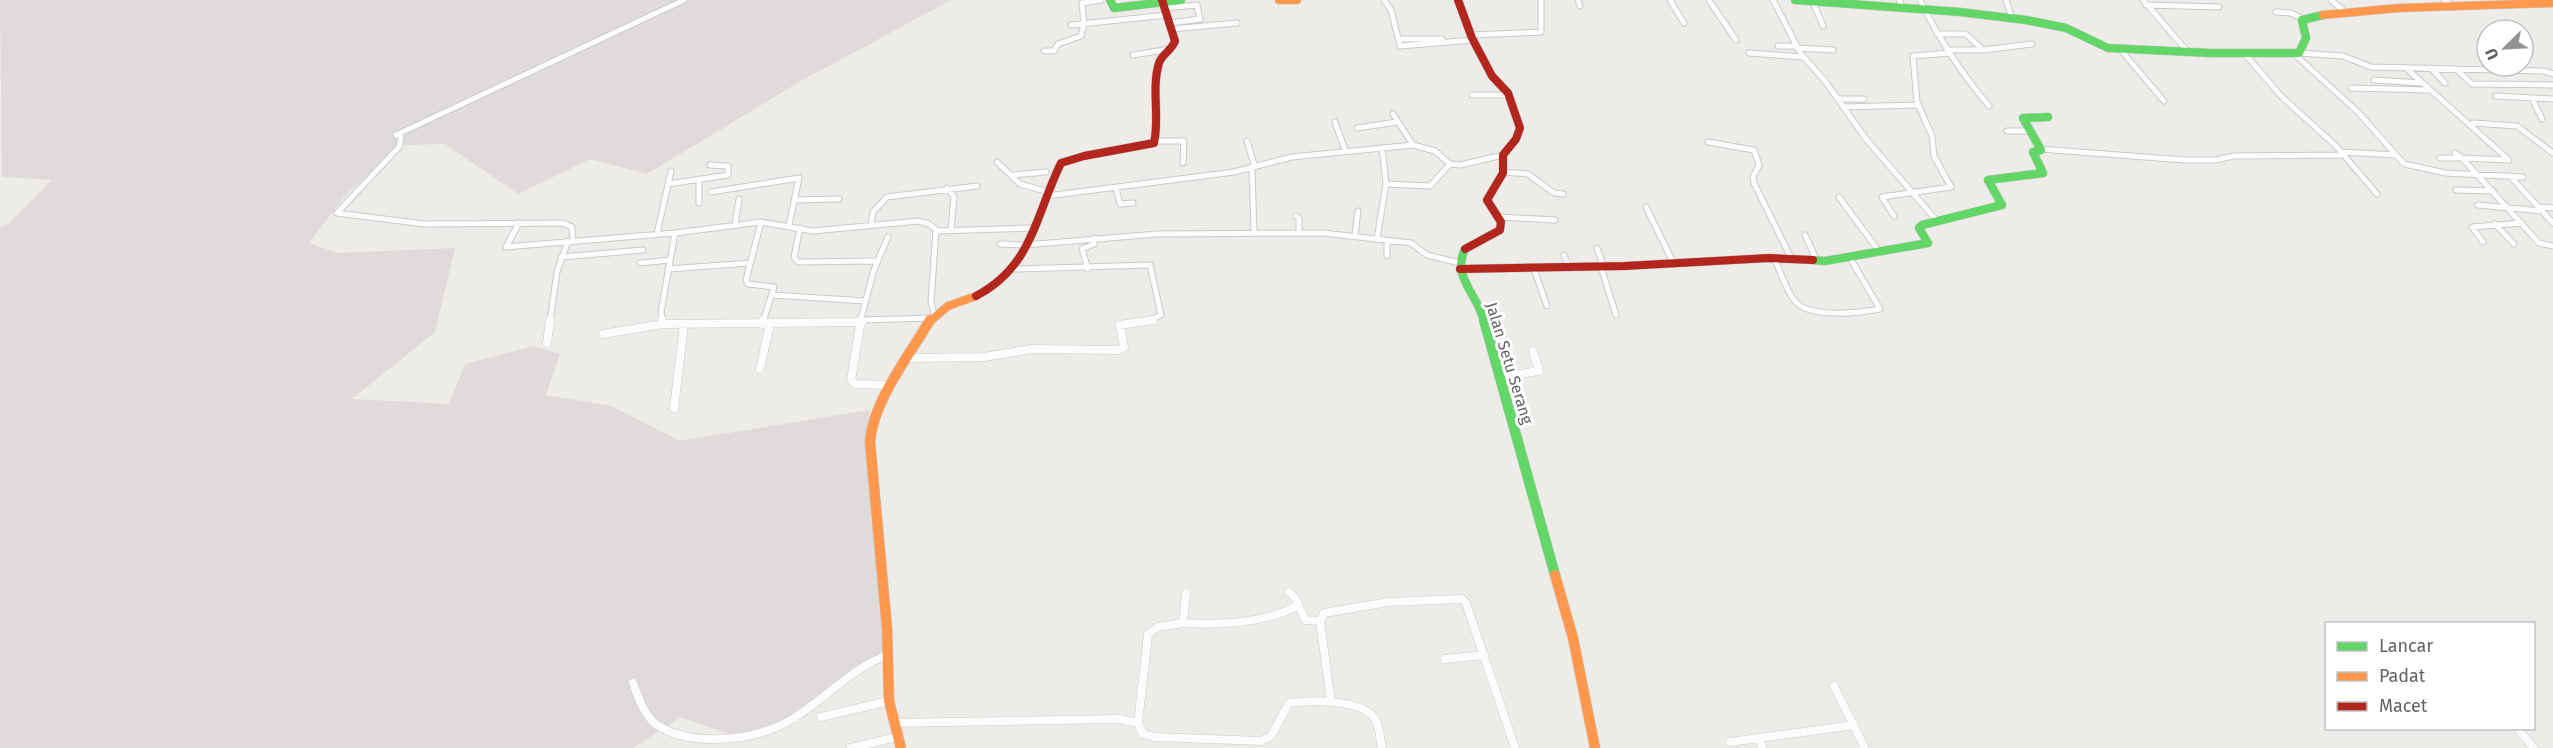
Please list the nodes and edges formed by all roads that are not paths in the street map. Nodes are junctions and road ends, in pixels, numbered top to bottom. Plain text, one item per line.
1 (684, 0) edge
2 (1101, 0) edge
3 (1110, 0) edge
4 (1181, 0) edge
5 (1279, 0) edge
6 (1297, 0) edge
7 (1384, 0) edge
8 (1458, 0) edge
9 (1541, 0) edge
10 (1670, 0) edge
11 (1709, 0) edge
12 (1773, 0) edge
13 (1796, 0) edge
14 (1920, 0) edge
15 (2006, 0) edge
16 (2331, 0) edge
17 (2444, 0) edge
18 (1813, 2) junction
19 (2552, 2) edge
20 (2145, 3) edge
21 (1901, 4) edge
22 (2219, 7) dead end
23 (2455, 8) junction
24 (1924, 10) junction
25 (2276, 12) dead end
26 (1166, 13) edge
27 (2346, 13) junction
28 (2012, 19) junction
29 (2303, 19) junction
30 (1684, 23) dead end
31 (1084, 24) junction
32 (1237, 24) dead end
33 (1071, 25) dead end
34 (1823, 26) dead end
35 (1937, 34) junction
36 (1472, 38) junction
37 (1402, 39) dead end
38 (1736, 40) dead end
39 (2032, 44) dead end
40 (1778, 46) dead end
41 (1796, 47) junction
42 (1170, 49) junction
43 (2120, 49) junction
44 (1833, 50) dead end
45 (1983, 50) junction
46 (1044, 51) dead end
47 (1948, 52) junction
48 (2188, 52) junction
49 (1749, 53) dead end
50 (2296, 53) junction
51 (2245, 54) junction
52 (1132, 55) dead end
53 (1803, 57) junction
54 (2431, 68) junction
55 (2407, 69) junction
56 (2456, 69) junction
57 (2553, 74) edge
58 (2374, 80) dead end
59 (2421, 83) junction
60 (2445, 83) dead end
61 (2553, 85) edge
62 (2351, 88) dead end
63 (2429, 90) junction
64 (1472, 95) dead end
65 (1509, 95) junction
66 (2496, 96) dead end
67 (2532, 98) junction
68 (1838, 99) junction
69 (1864, 99) dead end
70 (2553, 99) edge
71 (2164, 101) dead end
72 (1919, 105) junction
73 (1989, 106) dead end
74 (1843, 107) junction
75 (1393, 114) dead end
76 (2048, 117) dead end
77 (2542, 119) dead end
78 (1335, 122) dead end
79 (1397, 122) junction
80 (2473, 123) junction
81 (1357, 128) dead end
82 (2007, 131) dead end
83 (2031, 131) junction
84 (1155, 141) junction
85 (1247, 141) dead end
86 (1708, 142) dead end
87 (1413, 145) junction
88 (1382, 148) junction
89 (2040, 149) junction
90 (1345, 150) junction
91 (2552, 152) edge
92 (2455, 153) dead end
93 (2343, 154) junction
94 (1503, 155) junction
95 (2395, 155) junction
96 (2440, 158) dead end
97 (2462, 158) junction
98 (997, 162) dead end
99 (1183, 163) dead end
100 (1450, 164) junction
101 (710, 165) dead end
102 (1254, 167) junction
103 (671, 171) dead end
104 (1503, 171) junction
105 (1046, 172) dead end
106 (2478, 174) junction
107 (1011, 175) junction
108 (2510, 176) junction
109 (2523, 177) dead end
110 (699, 182) junction
111 (668, 184) junction
112 (1386, 184) junction
113 (977, 186) dead end
114 (947, 188) junction
115 (1116, 188) junction
116 (2456, 190) dead end
117 (1912, 191) junction
118 (2493, 191) junction
119 (711, 192) dead end
120 (1048, 194) junction
121 (1563, 194) dead end
122 (2378, 194) dead end
123 (1839, 197) dead end
124 (739, 199) dead end
125 (839, 199) dead end
126 (796, 200) junction
127 (699, 202) dead end
128 (1133, 203) dead end
129 (2478, 205) dead end
130 (1646, 207) dead end
131 (2508, 208) junction
132 (2553, 208) edge
133 (2540, 209) junction
134 (1358, 211) dead end
135 (1296, 216) dead end
136 (1894, 216) dead end
137 (1498, 217) junction
138 (1555, 220) dead end
139 (1937, 221) junction
140 (761, 222) junction
141 (2522, 222) junction
142 (519, 223) junction
143 (2553, 223) edge
144 (2495, 224) junction
145 (735, 225) junction
146 (789, 225) junction
147 (870, 225) junction
148 (800, 228) junction
149 (1033, 228) junction
150 (936, 230) junction
151 (951, 230) junction
152 (1254, 232) junction
153 (1299, 232) junction
154 (675, 233) junction
155 (657, 234) junction
156 (1355, 235) junction
157 (1805, 235) dead end
158 (888, 237) dead end
159 (1094, 238) junction
160 (1377, 239) junction
161 (571, 240) junction
162 (1387, 240) junction
163 (2483, 242) dead end
164 (1000, 244) dead end
165 (2514, 244) dead end
166 (1025, 245) junction
167 (2553, 246) edge
168 (1597, 248) dead end
169 (643, 250) dead end
170 (1878, 250) junction
171 (1564, 255) dead end
172 (1387, 256) dead end
173 (561, 257) junction
174 (1774, 258) junction
175 (1791, 258) junction
176 (1850, 258) junction
177 (670, 260) junction
178 (876, 261) junction
179 (1817, 261) junction
180 (1672, 262) junction
181 (640, 263) dead end
182 (750, 263) junction
183 (1460, 266) junction
184 (1603, 267) junction
185 (1569, 268) junction
186 (668, 269) junction
187 (1015, 269) junction
188 (1088, 269) junction
189 (1534, 269) junction
190 (771, 295) junction
191 (866, 301) junction
192 (1547, 306) dead end
193 (1616, 315) dead end
194 (933, 316) junction
195 (862, 321) junction
196 (663, 324) junction
197 (766, 324) junction
198 (684, 325) junction
199 (603, 334) dead end
200 (547, 343) dead end
201 (1533, 351) dead end
202 (909, 358) junction
203 (760, 369) dead end
204 (1499, 377) junction
205 (891, 385) junction
206 (675, 408) dead end
207 (1289, 592) dead end
208 (1186, 593) dead end
209 (1298, 605) junction
210 (1320, 621) junction
211 (1183, 623) junction
212 (888, 655) junction
213 (1484, 655) junction
214 (1445, 659) dead end
215 (633, 683) dead end
216 (1834, 686) dead end
217 (889, 701) junction
218 (1331, 702) junction
219 (821, 717) dead end
220 (893, 723) junction
221 (1138, 723) junction
222 (1854, 725) junction
223 (2518, 730) edge
224 (897, 737) junction
225 (1758, 738) junction
226 (1730, 742) dead end
227 (851, 748) edge
228 (901, 748) edge
229 (1382, 748) edge
230 (1515, 748) edge
231 (1595, 748) edge
232 (1763, 748) edge
233 (1865, 748) edge
234 (2534, 748) edge

1 - 142 street
2 - 31 street
3 - 26 street
4 - 26 street
5 - 6 street
7 - 36 street
8 - 36 street
9 - 36 street
10 - 30 street
11 - 38 street
12 - 41 street
13 - 18 street
14 - 24 street
15 - 28 street
16 - 27 street
17 - 23 street
18 - 21 street
18 - 34 street
19 - 23 street
20 - 22 street
20 - 48 street
21 - 24 street
23 - 27 street
24 - 28 street
24 - 35 street
25 - 29 street
26 - 26 street
26 - 31 street
26 - 32 street
26 - 42 street
27 - 29 street
28 - 43 street
29 - 50 street
31 - 33 street
31 - 46 street
35 - 45 street
35 - 47 street
36 - 37 street
36 - 65 street
39 - 45 street
40 - 41 street
41 - 44 street
41 - 53 street
42 - 52 street
42 - 84 street
43 - 48 street
43 - 71 street
45 - 47 street
47 - 72 street
47 - 73 street
48 - 51 street
49 - 53 street
50 - 51 street
50 - 55 street
50 - 95 street
51 - 93 street
53 - 68 street
54 - 55 street
54 - 56 street
54 - 60 street
55 - 59 street
56 - 57 street
56 - 61 street
58 - 59 street
59 - 63 street
62 - 63 street
63 - 80 street
64 - 65 street
65 - 94 street
66 - 67 street
67 - 70 street
67 - 77 street
68 - 69 street
68 - 74 street
72 - 74 street
72 - 117 street
74 - 117 street
75 - 79 street
76 - 83 street
78 - 90 street
79 - 81 street
79 - 87 street
80 - 91 street
80 - 97 street
82 - 83 street
83 - 89 street
84 - 99 street
84 - 120 street
85 - 102 street
86 - 175 street
87 - 88 street
87 - 100 street
88 - 90 street
88 - 112 street
89 - 93 street
89 - 139 street
90 - 102 street
92 - 97 street
93 - 95 street
93 - 122 street
94 - 100 street
94 - 104 street
95 - 106 street
96 - 97 street
97 - 106 street
98 - 107 street
100 - 112 street
101 - 110 street
102 - 115 street
102 - 152 street
103 - 111 street
104 - 121 street
104 - 137 street
105 - 107 street
106 - 108 street
106 - 118 street
107 - 120 street
108 - 109 street
108 - 133 street
110 - 111 street
110 - 127 street
111 - 155 street
112 - 160 street
113 - 114 street
114 - 147 street
114 - 151 street
115 - 120 street
115 - 128 street
116 - 118 street
117 - 136 street
117 - 139 street
118 - 131 street
119 - 126 street
120 - 149 street
123 - 170 street
124 - 145 street
125 - 126 street
126 - 146 street
129 - 131 street
130 - 180 street
131 - 133 street
131 - 141 street
132 - 133 street
133 - 143 street
134 - 156 street
135 - 153 street
137 - 138 street
137 - 183 street
139 - 170 street
140 - 145 street
140 - 146 street
140 - 182 street
141 - 144 street
141 - 167 street
142 - 161 street
142 - 161 street
144 - 163 street
144 - 165 street
145 - 154 street
146 - 148 street
147 - 148 street
147 - 150 street
148 - 178 street
149 - 151 street
149 - 166 street
150 - 151 street
150 - 194 street
152 - 153 street
152 - 159 street
153 - 156 street
154 - 155 street
154 - 177 street
155 - 161 street
156 - 160 street
157 - 179 street
158 - 178 street
159 - 166 street
159 - 188 street
160 - 162 street
161 - 173 street
162 - 172 street
162 - 183 street
164 - 166 street
166 - 187 street
168 - 184 street
169 - 173 street
170 - 176 street
171 - 185 street
173 - 200 street
174 - 175 street
174 - 176 street
174 - 180 street
175 - 179 street
176 - 179 street
177 - 181 street
177 - 186 street
178 - 191 street
180 - 184 street
182 - 186 street
182 - 190 street
183 - 189 street
183 - 204 street, Jalan Setu Serang
184 - 185 street
184 - 193 street
185 - 189 street
186 - 196 street
187 - 188 street
187 - 194 street
188 - 202 street
189 - 192 street
190 - 191 street
190 - 197 street
191 - 195 street
194 - 195 street
194 - 202 street
195 - 197 street
195 - 205 street
196 - 198 street
196 - 199 street
197 - 198 street
197 - 203 street
198 - 206 street
201 - 204 street
202 - 205 street
204 - 231 street, Jalan Setu Serang
205 - 212 street
207 - 209 street
208 - 211 street
209 - 210 street
209 - 211 street
210 - 213 street
210 - 218 street
211 - 221 street
212 - 215 street
212 - 217 street
213 - 214 street
213 - 230 street
216 - 222 street
217 - 219 street
217 - 220 street
218 - 221 street
218 - 229 street
220 - 221 street
220 - 224 street
222 - 225 street
222 - 233 street
223 - 234 street
224 - 227 street
224 - 228 street
225 - 226 street
225 - 232 street

